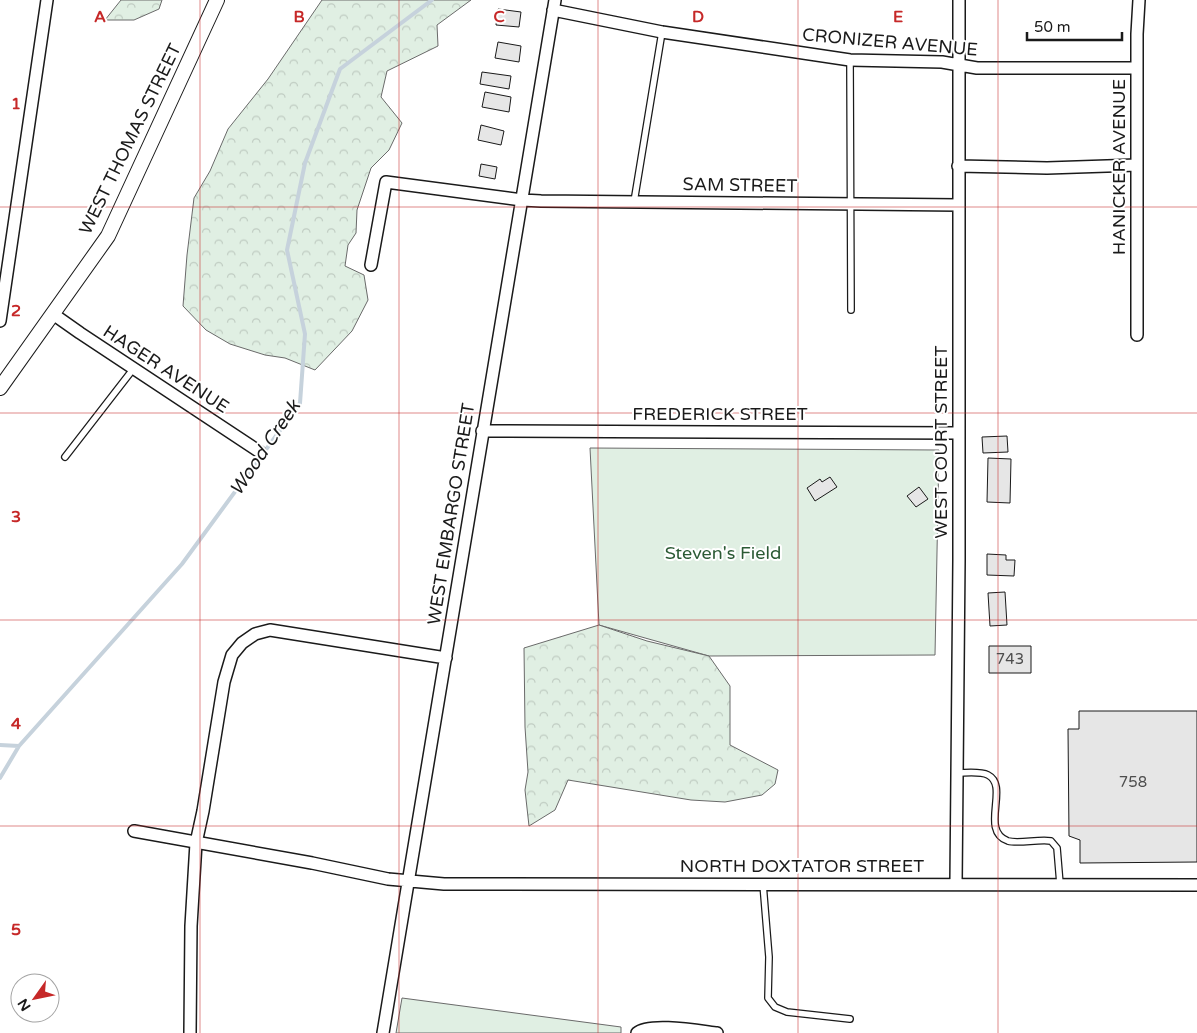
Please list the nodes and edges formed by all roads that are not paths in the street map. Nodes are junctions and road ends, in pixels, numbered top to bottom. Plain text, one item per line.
1 (47, 0) edge
2 (216, 0) edge
3 (958, 0) edge
4 (1139, 0) edge
5 (554, 5) edge
6 (662, 32) junction
7 (850, 60) junction
8 (958, 64) junction
9 (1137, 68) junction
10 (1137, 165) junction
11 (958, 166) junction
12 (522, 200) junction
13 (634, 202) junction
14 (850, 204) junction
15 (958, 205) junction
16 (371, 266) dead end
17 (851, 310) dead end
18 (53, 314) junction
19 (0, 322) edge
20 (1137, 335) dead end
21 (134, 368) junction
22 (0, 388) edge
23 (482, 431) junction
24 (958, 432) junction
25 (260, 452) dead end
26 (65, 458) dead end
27 (446, 658) junction
28 (957, 773) junction
29 (134, 830) dead end
30 (196, 843) junction
31 (408, 881) junction
32 (763, 884) junction
33 (956, 884) junction
34 (1060, 884) junction
35 (1197, 885) edge
36 (850, 1019) dead end
37 (675, 1031) edge
38 (190, 1033) edge
39 (383, 1033) edge
40 (637, 1033) edge
41 (717, 1033) edge

1 - 19 street
2 - 18 street, WEST THOMAS STREET
3 - 8 street, WEST COURT STREET
4 - 9 street, HANICKER AVENUE
5 - 6 street, CRONIZER AVENUE
5 - 12 street, WEST EMBARGO STREET
6 - 7 street, CRONIZER AVENUE
6 - 13 lane
7 - 8 street, CRONIZER AVENUE
7 - 14 lane
8 - 9 street, CRONIZER AVENUE
8 - 11 street, WEST COURT STREET
9 - 10 street, HANICKER AVENUE
10 - 11 street
10 - 20 street, HANICKER AVENUE
11 - 15 street, WEST COURT STREET
12 - 13 street, SAM STREET
12 - 16 street, SAM STREET
12 - 23 street, WEST EMBARGO STREET
13 - 14 street, SAM STREET
14 - 15 street, SAM STREET
14 - 17 lane
15 - 24 street, WEST COURT STREET
18 - 21 street, HAGER AVENUE
18 - 22 street, WEST THOMAS STREET
21 - 25 street, HAGER AVENUE
21 - 26 lane
23 - 24 street, FREDERICK STREET
23 - 27 street, WEST EMBARGO STREET
24 - 28 street, WEST COURT STREET
27 - 30 street
27 - 31 street, WEST EMBARGO STREET
28 - 33 street, WEST COURT STREET
28 - 34 lane
29 - 30 street, NORTH DOXTATOR STREET
30 - 31 street, NORTH DOXTATOR STREET
30 - 38 street
31 - 32 street, NORTH DOXTATOR STREET
31 - 39 street, WEST EMBARGO STREET
32 - 33 street, NORTH DOXTATOR STREET
32 - 36 lane
33 - 34 street, NORTH DOXTATOR STREET
34 - 35 street, NORTH DOXTATOR STREET
37 - 40 street
37 - 41 street

